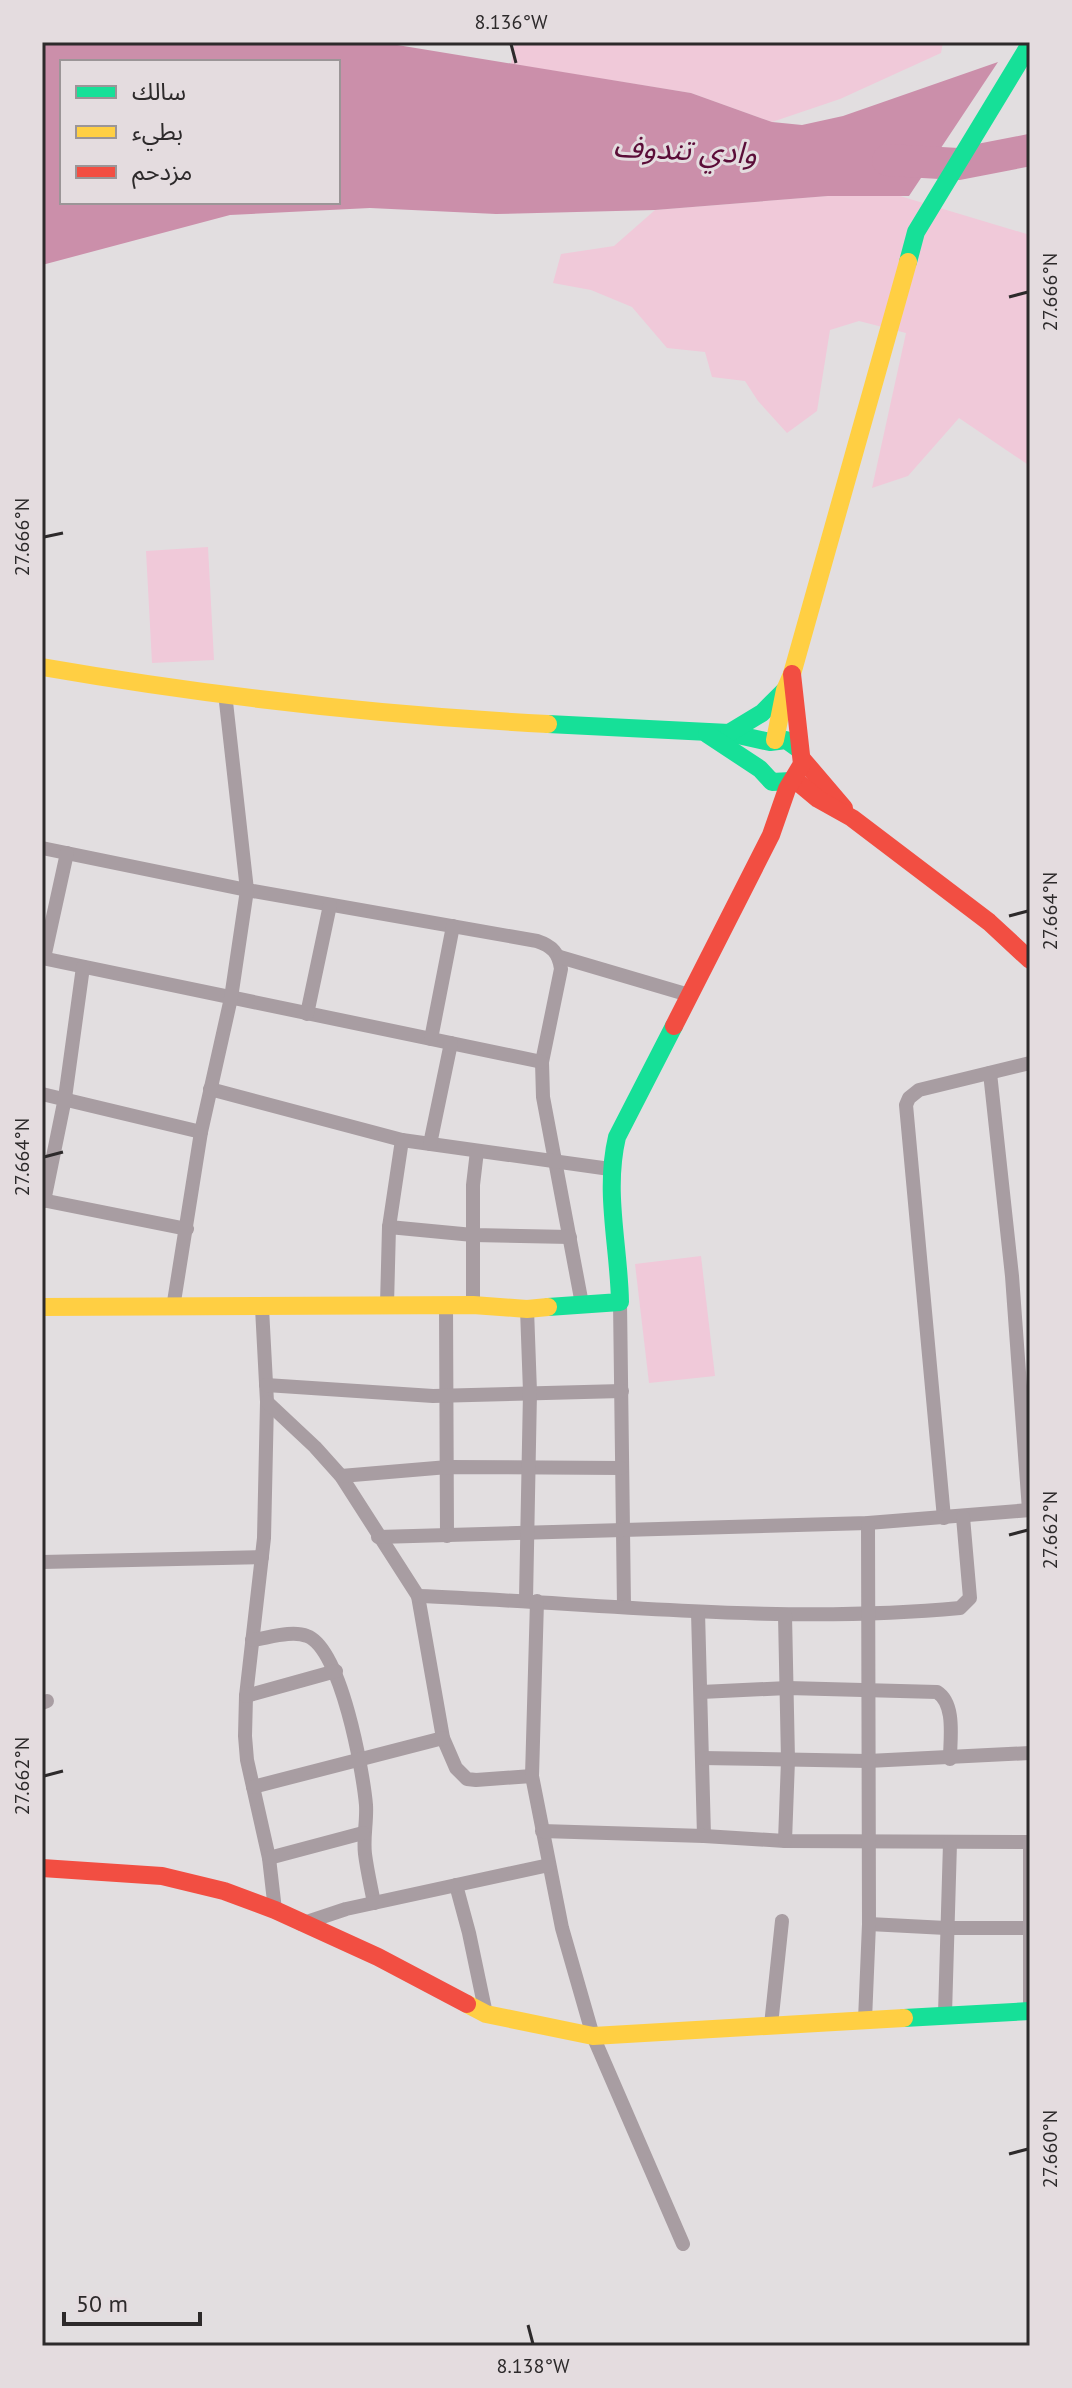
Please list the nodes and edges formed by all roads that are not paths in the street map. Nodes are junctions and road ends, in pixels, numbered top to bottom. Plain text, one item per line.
1 (1030, 44) edge
2 (42, 667) edge
3 (789, 682) junction
4 (225, 693) junction
5 (704, 732) junction
6 (729, 733) junction
7 (772, 741) junction
8 (801, 755) junction
9 (764, 774) junction
10 (792, 780) junction
11 (852, 818) junction
12 (771, 835) junction
13 (42, 848) edge
14 (67, 853) junction
15 (247, 890) junction
16 (330, 905) junction
17 (453, 926) junction
18 (560, 957) junction
19 (43, 958) edge
20 (1030, 960) edge
21 (83, 967) junction
22 (689, 995) junction
23 (231, 998) junction
24 (307, 1014) junction
25 (431, 1039) junction
26 (451, 1043) junction
27 (542, 1062) junction
28 (1030, 1063) edge
29 (990, 1073) junction
30 (210, 1089) junction
31 (42, 1094) edge
32 (65, 1098) junction
33 (201, 1132) junction
34 (402, 1140) junction
35 (430, 1144) junction
36 (477, 1151) junction
37 (556, 1162) junction
38 (610, 1169) junction
39 (43, 1200) edge
40 (389, 1227) junction
41 (187, 1229) junction
42 (473, 1235) junction
43 (570, 1237) junction
44 (620, 1302) junction
45 (582, 1304) junction
46 (387, 1305) junction
47 (446, 1305) junction
48 (473, 1305) junction
49 (42, 1307) edge
50 (173, 1308) junction
51 (262, 1308) junction
52 (527, 1309) junction
53 (266, 1385) junction
54 (622, 1391) junction
55 (530, 1392) junction
56 (448, 1395) junction
57 (267, 1402) junction
58 (448, 1467) junction
59 (527, 1467) junction
60 (621, 1468) junction
61 (341, 1476) junction
62 (1029, 1510) edge
63 (963, 1517) junction
64 (944, 1518) junction
65 (868, 1523) junction
66 (623, 1531) junction
67 (528, 1535) junction
68 (447, 1536) junction
69 (378, 1537) junction
70 (262, 1557) junction
71 (42, 1562) edge
72 (418, 1596) junction
73 (532, 1601) junction
74 (624, 1607) junction
75 (698, 1612) junction
76 (868, 1614) junction
77 (785, 1615) junction
78 (252, 1640) junction
79 (336, 1671) junction
80 (788, 1688) junction
81 (869, 1688) junction
82 (701, 1692) junction
83 (246, 1696) junction
84 (443, 1738) junction
85 (1030, 1753) edge
86 (359, 1758) junction
87 (702, 1758) junction
88 (950, 1759) junction
89 (788, 1760) junction
90 (868, 1761) junction
91 (532, 1776) junction
92 (253, 1787) junction
93 (542, 1831) junction
94 (363, 1833) junction
95 (704, 1836) junction
96 (785, 1841) junction
97 (1030, 1842) edge
98 (869, 1843) junction
99 (950, 1843) junction
100 (269, 1858) junction
101 (549, 1865) junction
102 (42, 1868) edge
103 (456, 1885) junction
104 (374, 1903) junction
105 (275, 1910) junction
106 (782, 1921) dead end
107 (301, 1924) junction
108 (869, 1924) junction
109 (946, 1928) junction
110 (1029, 1928) edge
111 (1030, 2011) edge
112 (486, 2014) junction
113 (945, 2014) junction
114 (865, 2020) junction
115 (771, 2025) junction
116 (593, 2036) junction
117 (683, 2244) dead end

1 - 3 street
2 - 4 street
3 - 6 street
3 - 7 street
3 - 8 street
4 - 5 street
4 - 15 street
5 - 6 street
5 - 9 street
6 - 7 street
7 - 8 street
7 - 9 street
8 - 10 street
8 - 11 street
9 - 10 street
9 - 12 street
10 - 11 street
10 - 12 street
11 - 20 street
12 - 22 street
13 - 14 street
14 - 15 street
14 - 19 street
15 - 16 street
15 - 23 street
16 - 17 street
16 - 24 street
17 - 18 street
17 - 25 street
18 - 22 street
18 - 27 street
19 - 21 street
21 - 23 street
21 - 32 street
22 - 38 street
23 - 24 street
23 - 30 street
24 - 25 street
25 - 26 street
26 - 27 street
26 - 35 street
27 - 37 street
28 - 29 street
29 - 62 street
29 - 64 street
30 - 33 street
30 - 34 street
31 - 32 street
32 - 33 street
32 - 39 street
33 - 41 street
34 - 35 street
34 - 40 street
35 - 36 street
36 - 37 street
36 - 42 street
37 - 38 street
37 - 43 street
38 - 44 street
39 - 41 street
40 - 42 street
40 - 46 street
41 - 50 street
42 - 43 street
42 - 48 street
43 - 45 street
44 - 45 street
44 - 54 street
45 - 52 street
46 - 47 street
46 - 51 street
47 - 48 street
47 - 56 street
48 - 52 street
49 - 50 street
50 - 51 street
51 - 53 street
52 - 55 street
53 - 56 street
53 - 57 street
54 - 55 street
54 - 60 street
55 - 56 street
55 - 59 street
56 - 58 street
57 - 61 street
57 - 70 street
58 - 59 street
58 - 61 street
58 - 68 street
59 - 60 street
59 - 67 street
60 - 66 street
61 - 69 street
62 - 63 street
63 - 64 street
63 - 76 street
64 - 65 street
65 - 66 street
65 - 76 street
66 - 67 street
66 - 74 street
67 - 68 street
67 - 73 street
68 - 69 street
69 - 72 street
70 - 71 street
70 - 78 street
72 - 73 street
72 - 84 street
73 - 74 street
73 - 91 street
74 - 75 street
75 - 77 street
75 - 82 street
76 - 77 street
76 - 81 street
77 - 80 street
78 - 79 street
78 - 83 street
79 - 83 street
79 - 86 street
80 - 81 street
80 - 82 street
80 - 89 street
81 - 88 street
81 - 90 street
82 - 87 street
83 - 92 street
84 - 86 street
84 - 91 street
85 - 88 street
86 - 92 street
86 - 94 street
87 - 89 street
87 - 95 street
88 - 90 street
89 - 90 street
89 - 96 street
90 - 98 street
91 - 93 street
92 - 100 street
93 - 95 street
93 - 101 street
94 - 100 street
94 - 104 street
95 - 96 street
96 - 98 street
97 - 99 street
97 - 110 street
98 - 99 street
98 - 108 street
99 - 109 street
100 - 105 street
101 - 103 street
101 - 116 street
102 - 105 street
103 - 104 street
103 - 112 street
104 - 107 street
105 - 107 street
106 - 115 street
107 - 112 street
108 - 109 street
108 - 114 street
109 - 110 street
109 - 113 street
110 - 111 street
111 - 113 street
112 - 116 street
113 - 114 street
114 - 115 street
115 - 116 street
116 - 117 street

